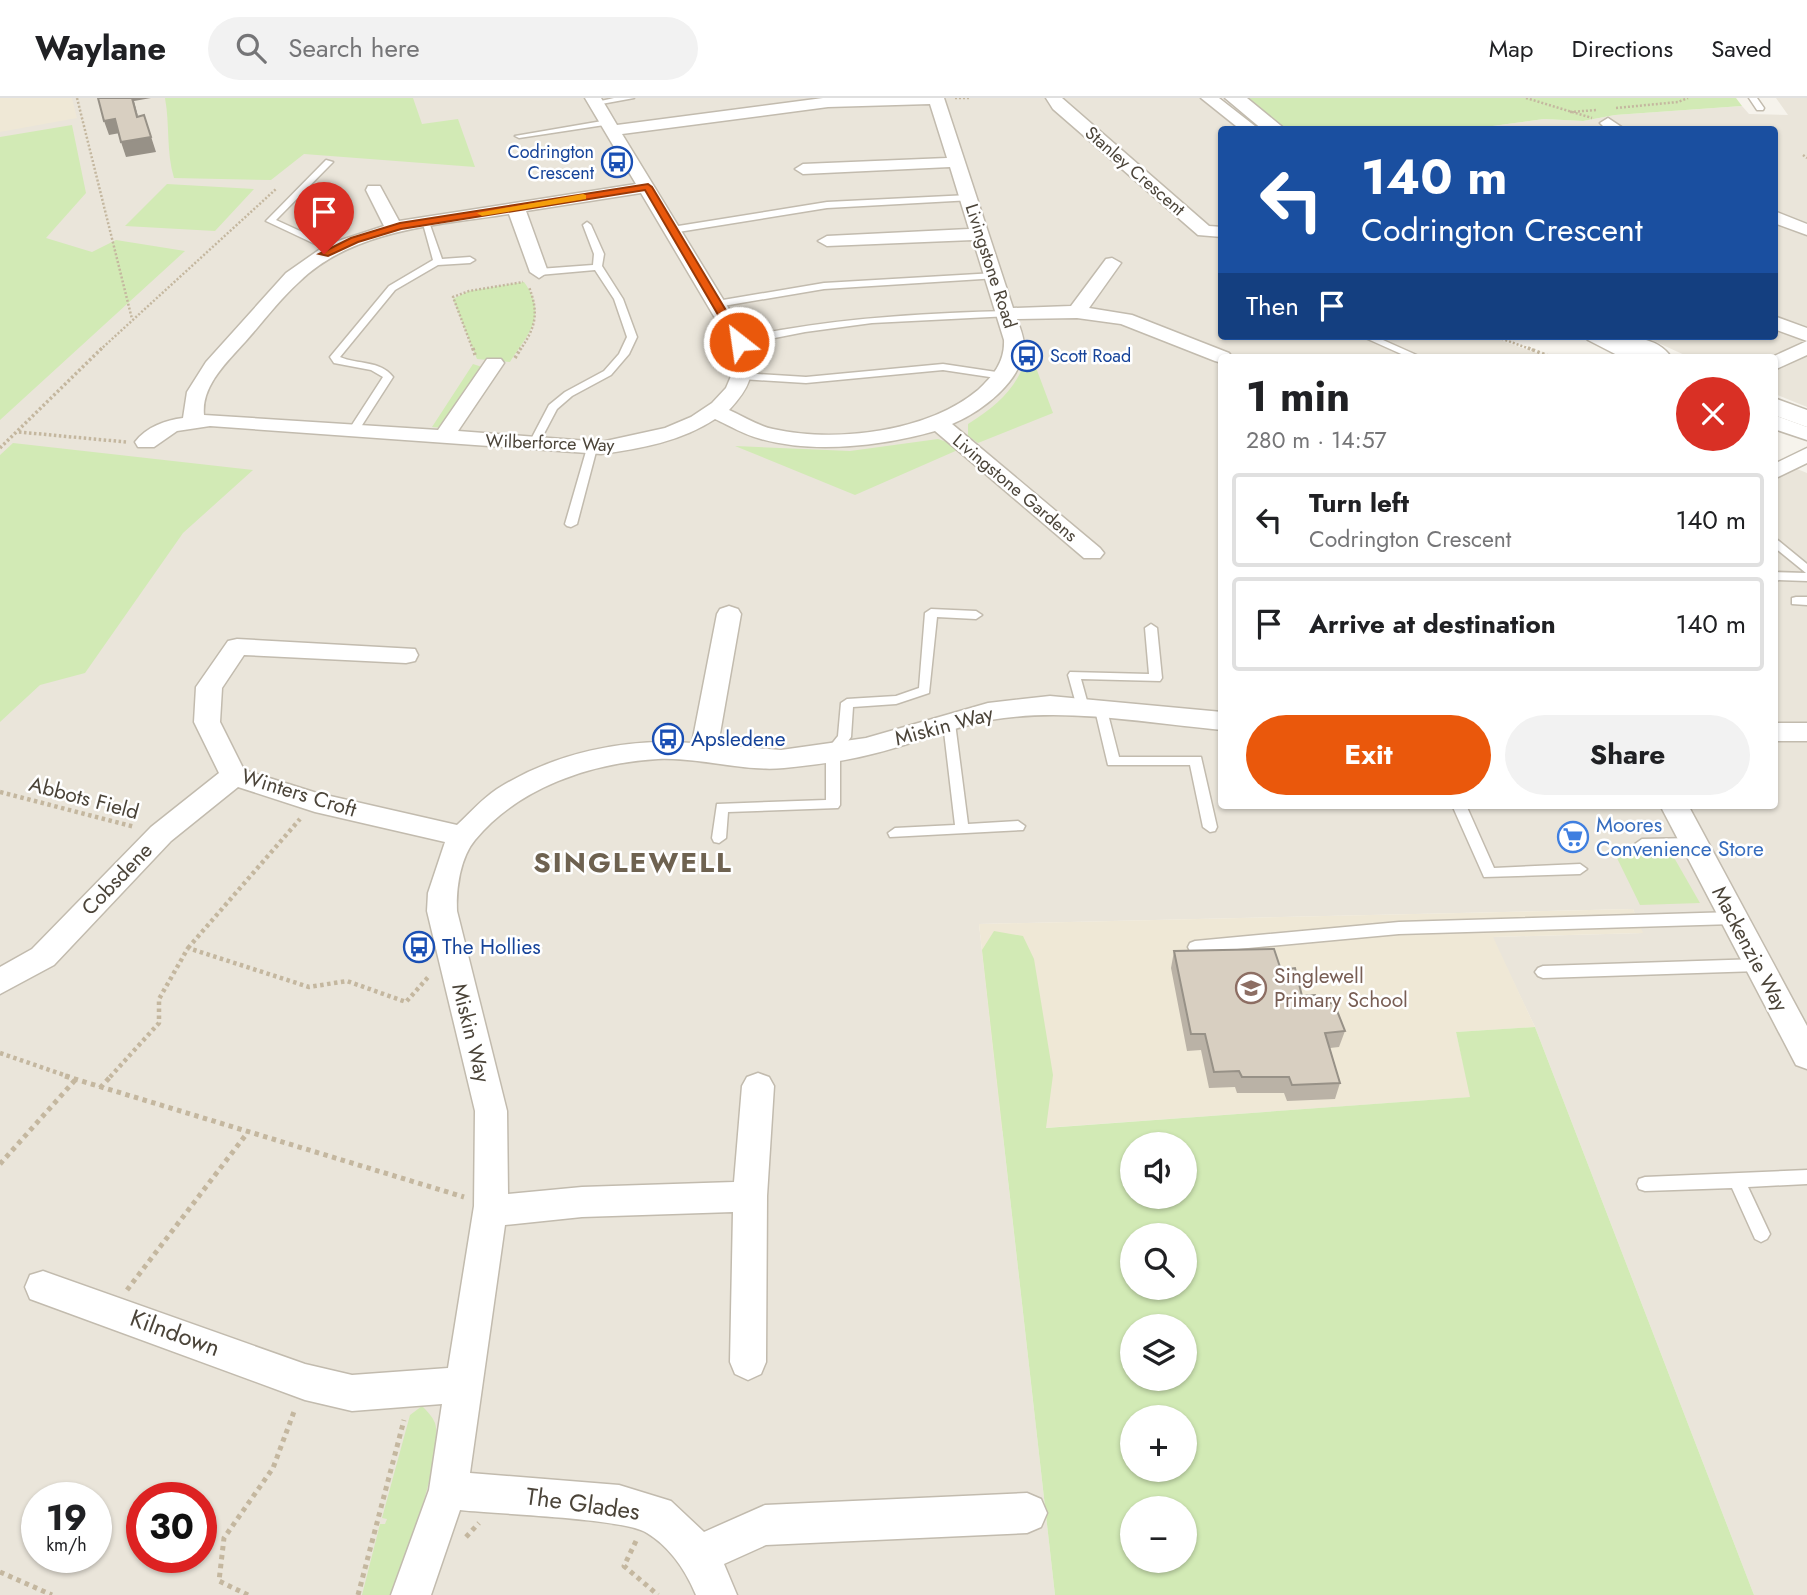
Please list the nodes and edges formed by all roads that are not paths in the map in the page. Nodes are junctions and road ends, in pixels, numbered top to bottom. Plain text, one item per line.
1 (630, 98) edge
2 (936, 98) edge
3 (1054, 98) edge
4 (1209, 98) edge
5 (1235, 98) edge
6 (1753, 98) edge
7 (595, 100) edge
8 (1760, 108) dead end
9 (610, 126) junction
10 (1247, 126) edge
11 (1271, 126) edge
12 (519, 136) dead end
13 (329, 162) dead end
14 (958, 162) junction
15 (803, 169) dead end
16 (648, 187) junction
17 (374, 190) dead end
18 (969, 198) junction
19 (516, 208) junction
20 (1778, 218) edge
21 (425, 222) junction
22 (587, 225) dead end
23 (394, 228) junction
24 (672, 230) junction
25 (1807, 230) edge
26 (1218, 232) edge
27 (981, 234) junction
28 (827, 241) dead end
29 (332, 250) junction
30 (470, 260) dead end
31 (438, 262) junction
32 (1112, 263) dead end
33 (597, 267) junction
34 (533, 276) joint
35 (995, 276) junction
36 (717, 304) junction
37 (1077, 312) junction
38 (1007, 314) junction
39 (1778, 324) edge
40 (1807, 335) edge
41 (1376, 340) edge
42 (1603, 340) edge
43 (1625, 340) edge
44 (739, 342) junction
45 (1807, 347) edge
46 (1409, 354) edge
47 (1630, 354) edge
48 (1654, 354) edge
49 (1218, 355) edge
50 (1778, 362) edge
51 (487, 363) road end
52 (742, 376) junction
53 (1003, 376) junction
54 (1778, 408) edge
55 (714, 411) junction
56 (1807, 419) edge
57 (194, 421) junction
58 (938, 423) junction
59 (1778, 423) edge
60 (353, 431) junction
61 (1807, 434) edge
62 (443, 438) junction
63 (146, 442) road end
64 (533, 445) junction
65 (592, 448) junction
66 (1807, 454) edge
67 (1778, 471) edge
68 (571, 524) dead end
69 (1778, 544) edge
70 (1092, 553) dead end
71 (1807, 570) edge
72 (1778, 576) edge
73 (1807, 577) edge
74 (729, 614) dead end
75 (976, 615) dead end
76 (1151, 628) dead end
77 (406, 655) dead end
78 (1092, 709) junction
79 (1218, 721) edge
80 (948, 723) junction
81 (1778, 732) edge
82 (1807, 732) edge
83 (834, 751) junction
84 (703, 753) junction
85 (234, 776) junction
86 (1462, 809) edge
87 (1676, 809) edge
88 (1018, 826) dead end
89 (1210, 827) dead end
90 (962, 829) junction
91 (895, 833) dead end
92 (462, 836) junction
93 (719, 838) dead end
94 (1694, 843) junction
95 (1642, 845) dead end
96 (1580, 869) dead end
97 (1734, 918) junction
98 (1195, 947) dead end
99 (1759, 965) junction
100 (1543, 972) dead end
101 (0, 982) edge
102 (1807, 1056) edge
103 (758, 1086) dead end
104 (1807, 1177) edge
105 (1737, 1180) junction
106 (1644, 1184) dead end
107 (750, 1196) junction
108 (491, 1209) junction
109 (1761, 1234) dead end
110 (43, 1287) dead end
111 (748, 1362) dead end
112 (463, 1385) junction
113 (448, 1490) junction
114 (1027, 1513) dead end
115 (699, 1555) junction
116 (411, 1595) edge
117 (717, 1595) edge

1 - 7 lane
2 - 9 street
2 - 14 street, Livingstone Road
3 - 26 street, Stanley Crescent
4 - 10 street
5 - 11 street
6 - 8 lane
7 - 9 street
9 - 12 lane
9 - 16 street
13 - 29 lane
14 - 15 street
14 - 18 street, Livingstone Road
16 - 19 street
16 - 24 street
17 - 23 street
18 - 24 lane
18 - 27 street, Livingstone Road
19 - 21 street
19 - 34 street
20 - 25 street
21 - 23 street
21 - 31 lane
22 - 33 lane
23 - 29 street
24 - 36 street
27 - 28 street
27 - 35 street, Livingstone Road
29 - 57 street
30 - 31 lane
31 - 60 lane
32 - 37 street
33 - 34 lane
33 - 64 lane
35 - 36 lane
35 - 38 street, Livingstone Road
36 - 44 street
37 - 38 street
37 - 49 street
38 - 44 lane
38 - 53 street, Livingstone Road
39 - 40 street
41 - 46 lane
42 - 47 street
43 - 48 street
44 - 52 street
45 - 50 street
51 - 62 street
52 - 53 lane
52 - 55 street, Wilberforce Way
53 - 58 street
54 - 56 street
55 - 58 street
55 - 65 street, Wilberforce Way
57 - 60 street, Wilberforce Way
57 - 63 street, Wilberforce Way
58 - 70 street, Livingstone Gardens
59 - 61 street
60 - 62 street, Wilberforce Way
62 - 64 street, Wilberforce Way
64 - 65 street, Wilberforce Way
65 - 68 lane
66 - 67 street
69 - 71 lane
72 - 73 lane
74 - 84 street
75 - 83 lane
76 - 78 lane
77 - 85 street, Winters Croft
78 - 79 street, Miskin Way
78 - 80 street, Miskin Way
78 - 89 lane
80 - 83 street, Miskin Way
80 - 90 lane
81 - 82 street
83 - 84 street, Miskin Way
83 - 93 lane
84 - 92 street, Miskin Way
85 - 92 street, Winters Croft
85 - 101 street, Cobsdene
86 - 96 lane
87 - 94 street, Mackenzie Way
88 - 90 lane
90 - 91 lane
92 - 108 street, Miskin Way
94 - 95 lane
94 - 97 street, Mackenzie Way
97 - 98 lane
97 - 99 street, Mackenzie Way
99 - 100 lane
99 - 102 street, Mackenzie Way
103 - 107 street
104 - 105 lane
105 - 106 lane
105 - 109 lane
107 - 108 street
107 - 111 street
108 - 112 street, Miskin Way
110 - 112 street, Kilndown
112 - 113 street, Miskin Way
113 - 115 street, The Glades
113 - 116 street, Miskin Way
114 - 115 street
115 - 117 street, The Glades

